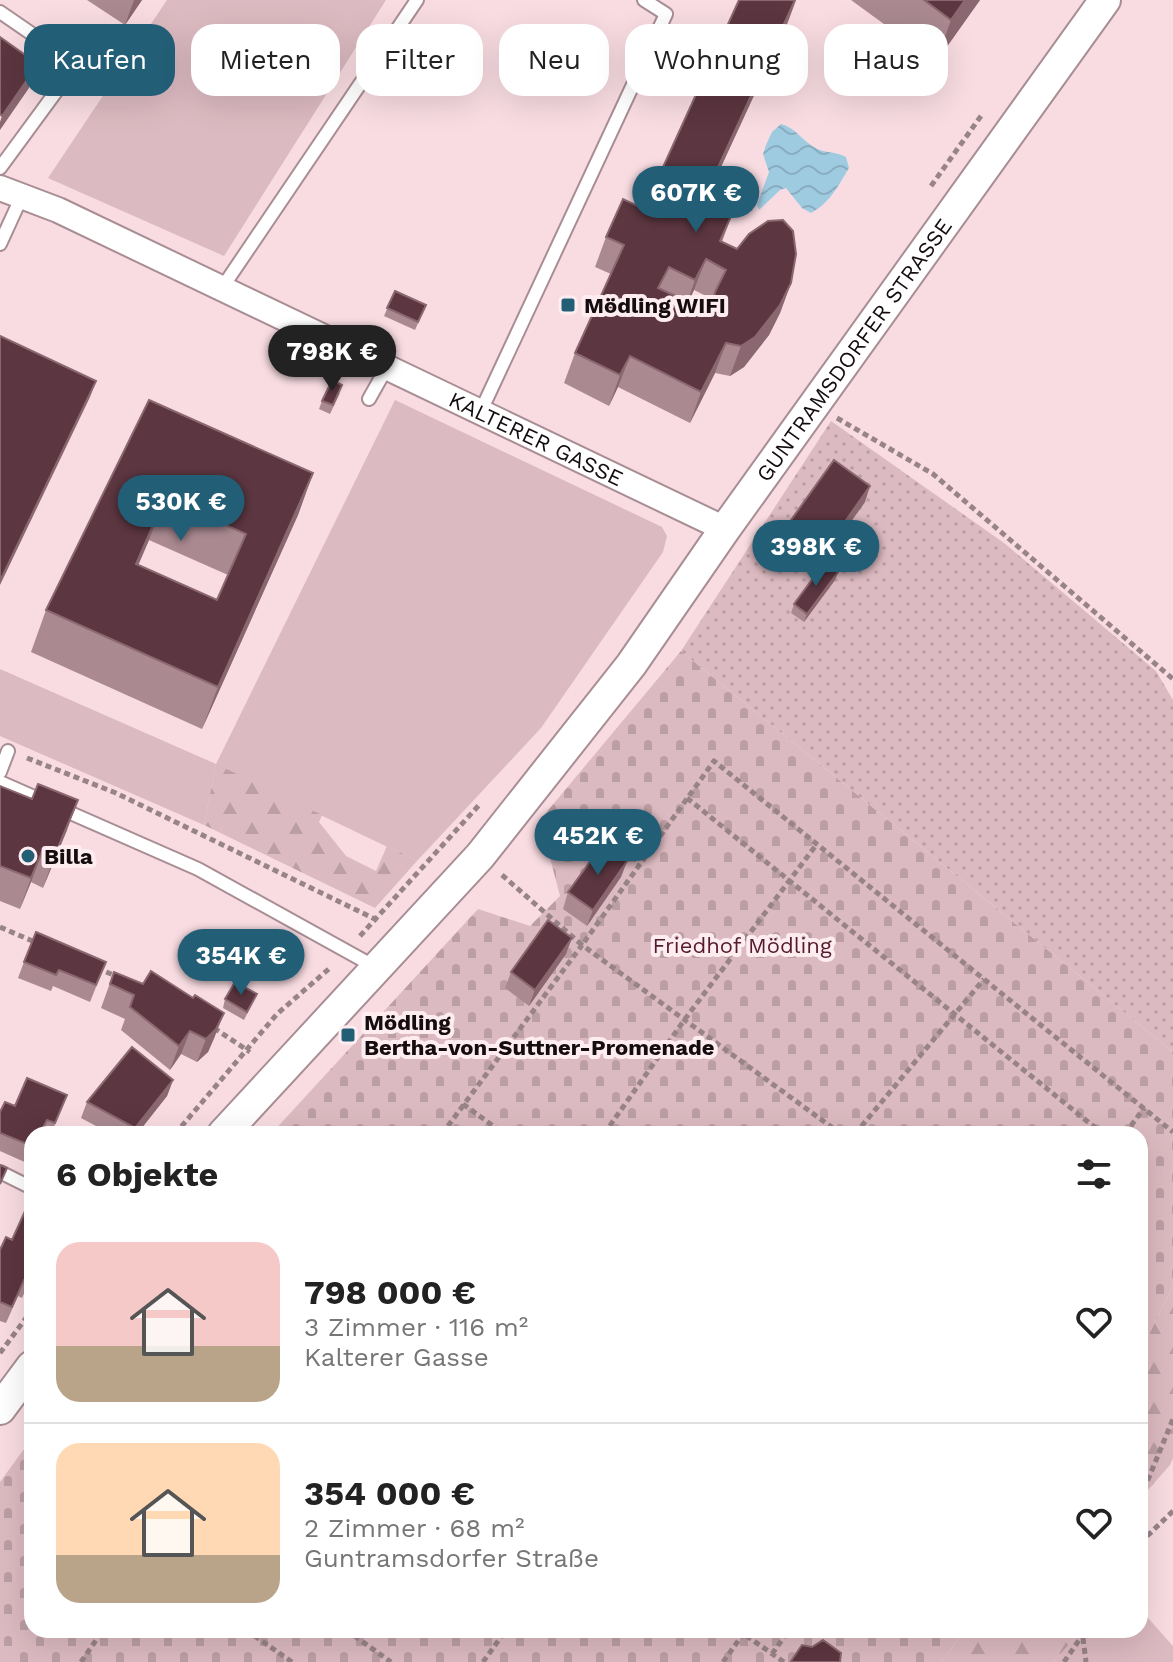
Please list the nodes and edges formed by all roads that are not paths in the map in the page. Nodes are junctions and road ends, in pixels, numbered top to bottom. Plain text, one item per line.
1 (417, 0) edge
2 (644, 0) edge
3 (672, 0) edge
4 (1105, 0) edge
5 (0, 12) edge
6 (666, 14) junction
7 (0, 168) edge
8 (11, 192) edge
9 (0, 244) edge
10 (222, 288) junction
11 (387, 367) junction
12 (369, 399) dead end
13 (480, 413) junction
14 (725, 529) junction
15 (8, 751) road end
16 (0, 772) edge
17 (0, 782) edge
18 (377, 968) junction
19 (230, 1126) edge
20 (0, 1172) edge
21 (24, 1184) edge
22 (24, 1377) edge
23 (0, 1409) edge

1 - 10 lane
2 - 6 lane
3 - 6 lane
4 - 14 street, GUNTRAMSDORFER STRASSE
5 - 7 lane
6 - 13 lane
8 - 9 lane
8 - 10 street, KALTERER GASSE
10 - 11 street, KALTERER GASSE
11 - 12 lane
11 - 13 street, KALTERER GASSE
13 - 14 street, KALTERER GASSE
14 - 18 street, GUNTRAMSDORFER STRASSE
15 - 16 lane
17 - 18 lane
18 - 19 street, GUNTRAMSDORFER STRASSE
20 - 21 lane
22 - 23 street

